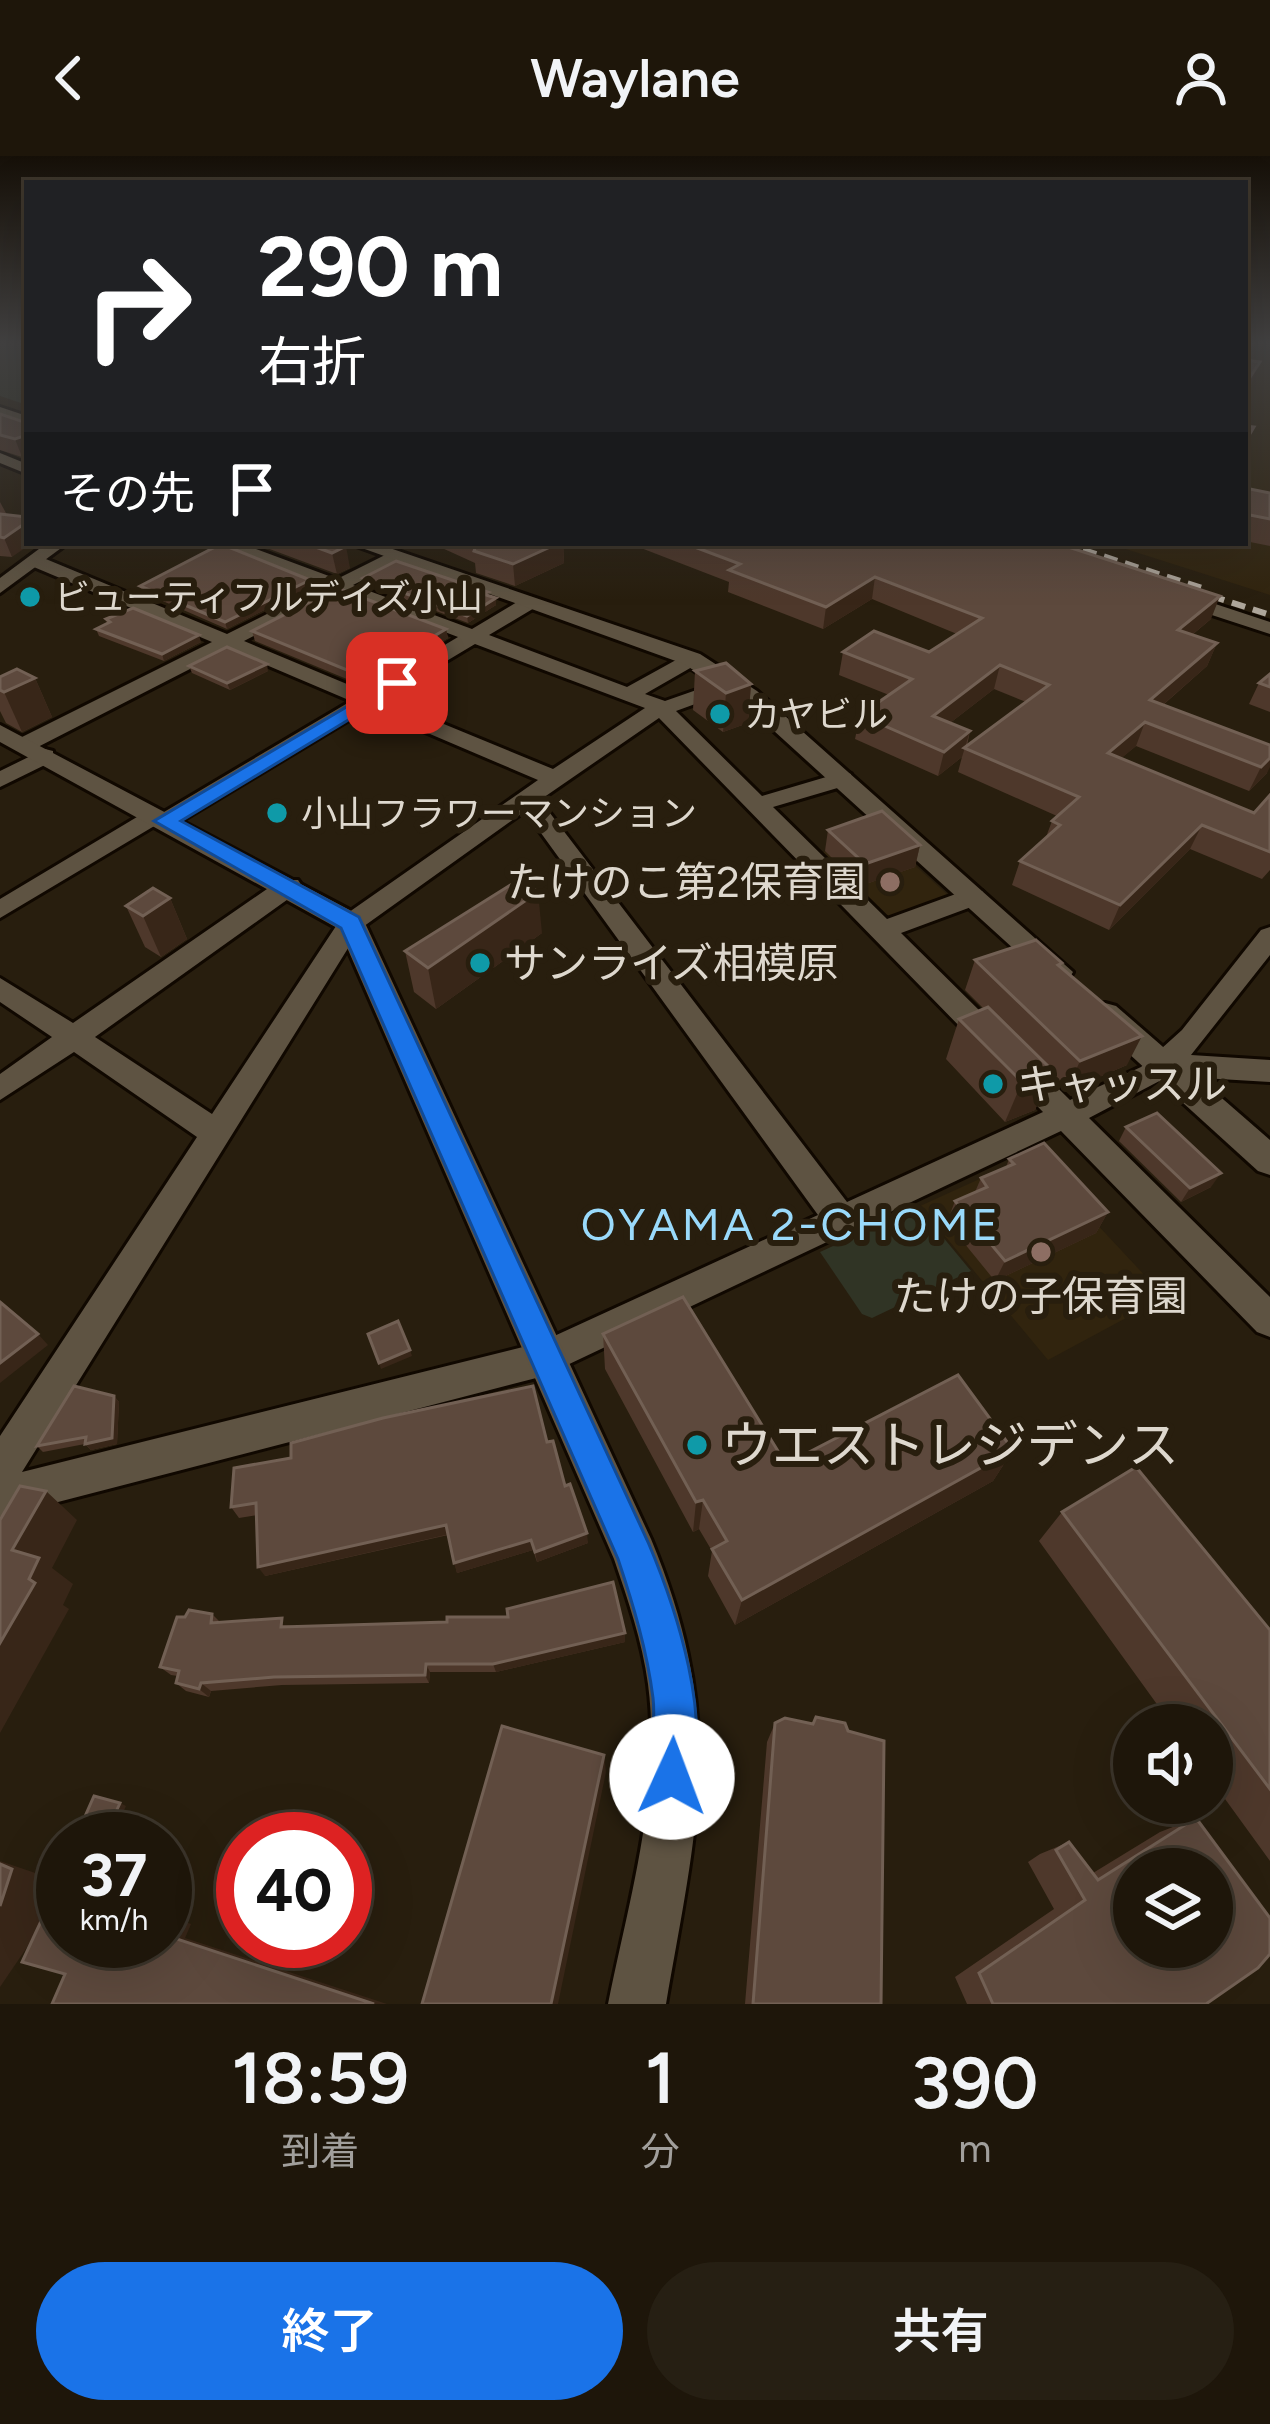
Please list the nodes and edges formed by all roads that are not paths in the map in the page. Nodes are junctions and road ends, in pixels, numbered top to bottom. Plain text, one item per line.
1 (55, 546) edge
2 (232, 546) edge
3 (365, 546) edge
4 (395, 557) junction
5 (35, 561) junction
6 (0, 586) edge
7 (338, 586) junction
8 (1162, 592) edge
9 (529, 603) junction
10 (1270, 628) edge
11 (474, 636) junction
12 (228, 641) junction
13 (692, 659) junction
14 (732, 683) junction
15 (631, 693) junction
16 (369, 699) junction
17 (663, 709) junction
18 (23, 744) edge
19 (554, 778) junction
20 (843, 779) junction
21 (0, 780) edge
22 (527, 797) junction
23 (758, 804) junction
24 (160, 819) junction
25 (289, 886) junction
26 (973, 897) junction
27 (0, 910) edge
28 (350, 923) junction
29 (885, 930) junction
30 (1270, 936) edge
31 (0, 988) edge
32 (73, 1037) junction
33 (1164, 1065) junction
34 (1270, 1071) edge
35 (0, 1089) edge
36 (1067, 1115) junction
37 (217, 1134) junction
38 (1270, 1161) edge
39 (841, 1219) junction
40 (1270, 1321) edge
41 (544, 1359) junction
42 (0, 1471) edge
43 (0, 1497) edge
44 (637, 2004) edge

1 - 5 street
2 - 7 street
3 - 4 street
4 - 7 street
4 - 9 street
5 - 6 street
5 - 12 street
7 - 11 street
7 - 12 street
8 - 10 street
9 - 11 street
9 - 13 street
11 - 15 street
11 - 16 street
12 - 16 street
12 - 18 street
13 - 14 street
13 - 15 street
14 - 17 street
14 - 20 street
15 - 17 street
16 - 19 street
16 - 24 street
17 - 19 street
17 - 23 street
18 - 21 street
18 - 24 street
19 - 22 street
20 - 23 street
20 - 26 street
22 - 28 street
22 - 39 street
23 - 29 street
24 - 25 street
24 - 27 street
25 - 28 street
25 - 32 street
26 - 29 street
26 - 33 street
28 - 37 street
28 - 41 street
29 - 36 street
30 - 33 street
31 - 32 street
32 - 35 street
32 - 37 street
33 - 34 street
33 - 36 street
33 - 38 street
36 - 39 street
36 - 40 street
37 - 42 street
39 - 41 street
41 - 43 street
41 - 44 street

